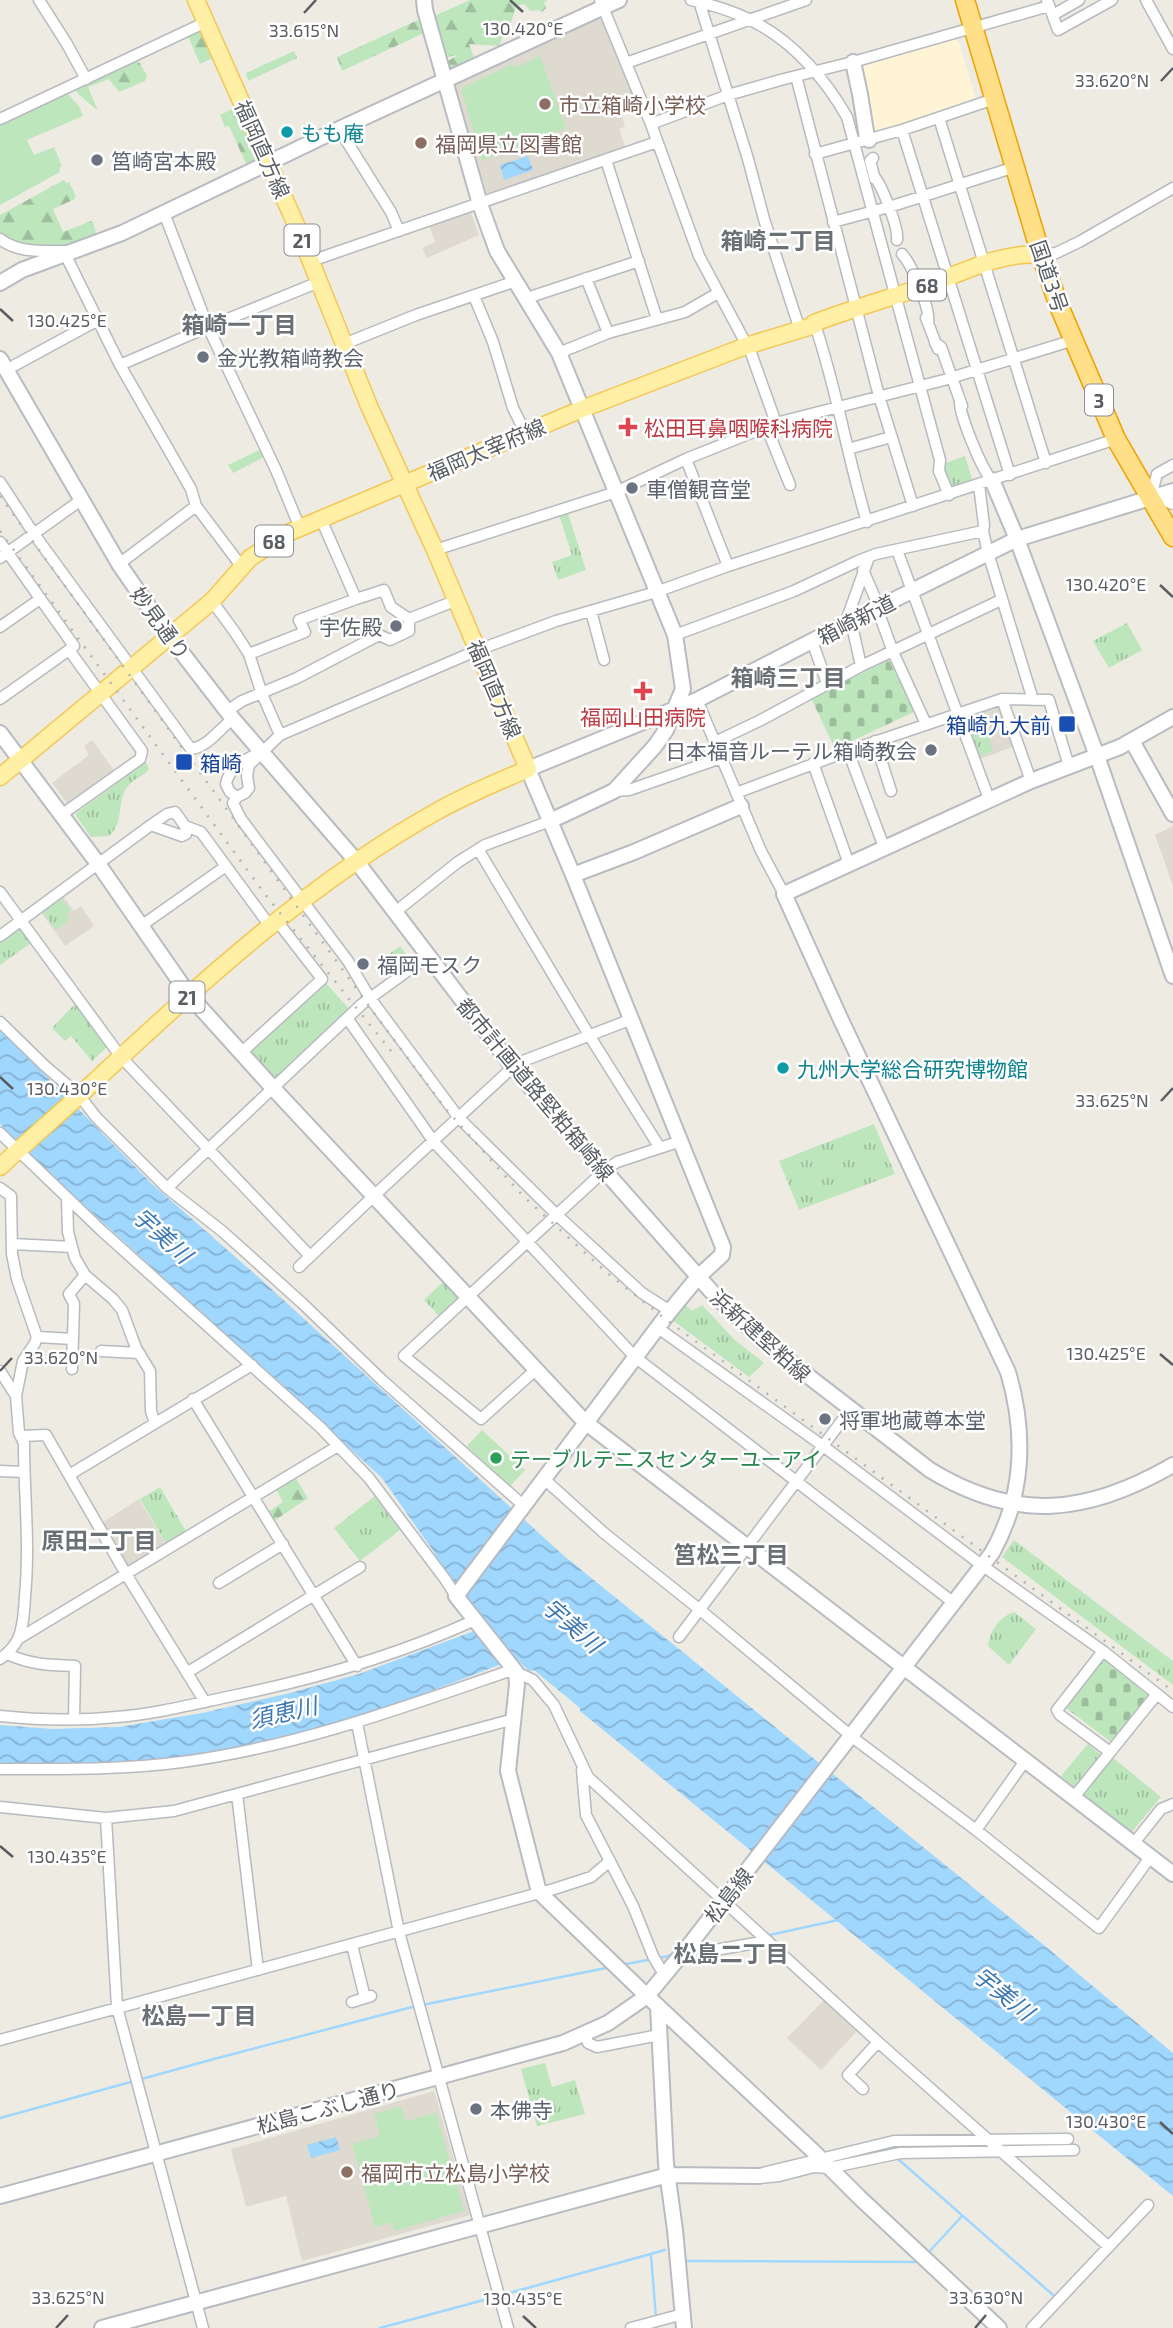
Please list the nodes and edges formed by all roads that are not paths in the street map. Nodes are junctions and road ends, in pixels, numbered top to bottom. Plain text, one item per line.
1 (39, 0) edge
2 (196, 0) edge
3 (619, 0) edge
4 (806, 0) edge
5 (965, 0) edge
6 (1079, 0) edge
7 (1112, 0) edge
8 (1146, 0) edge
9 (697, 1) edge
10 (602, 4) edge
11 (425, 5) edge
12 (1050, 7) edge
13 (752, 21) junction
14 (205, 22) junction
15 (974, 26) junction
16 (709, 34) junction
17 (1173, 49) edge
18 (853, 62) junction
19 (626, 63) junction
20 (816, 72) junction
21 (796, 76) junction
22 (86, 79) junction
23 (444, 81) junction
24 (728, 95) junction
25 (994, 99) junction
26 (939, 118) junction
27 (0, 119) edge
28 (651, 124) junction
29 (339, 129) junction
30 (902, 130) junction
31 (657, 142) junction
32 (862, 142) junction
33 (815, 154) junction
34 (606, 160) junction
35 (269, 162) junction
36 (1015, 167) junction
37 (959, 185) junction
38 (1173, 188) edge
39 (923, 195) junction
40 (480, 204) junction
41 (889, 207) junction
42 (873, 211) junction
43 (164, 213) junction
44 (833, 222) junction
45 (399, 231) junction
46 (0, 239) edge
47 (85, 248) junction
48 (65, 254) junction
49 (1041, 255) junction
50 (311, 261) junction
51 (639, 261) junction
52 (983, 265) junction
53 (948, 276) junction
54 (586, 278) junction
55 (516, 281) junction
56 (319, 282) junction
57 (0, 283) edge
58 (919, 288) junction
59 (718, 293) junction
60 (896, 295) junction
61 (474, 296) junction
62 (527, 298) junction
63 (856, 306) junction
64 (657, 319) junction
65 (97, 320) junction
66 (208, 327) junction
67 (808, 327) junction
68 (608, 333) junction
69 (1074, 340) junction
70 (344, 344) junction
71 (746, 346) junction
72 (559, 354) junction
73 (1014, 359) junction
74 (3, 365) edge
75 (120, 365) junction
76 (977, 370) junction
77 (952, 377) junction
78 (919, 387) junction
79 (879, 396) junction
80 (839, 406) junction
81 (582, 409) junction
82 (771, 424) junction
83 (525, 432) junction
84 (891, 437) junction
85 (1116, 439) junction
86 (848, 449) junction
87 (686, 459) junction
88 (1046, 463) junction
89 (1173, 465) edge
90 (1010, 475) junction
91 (1173, 480) edge
92 (0, 482) edge
93 (985, 482) junction
94 (404, 483) junction
95 (790, 485) dead end
96 (1173, 491) edge
97 (616, 492) junction
98 (949, 495) junction
99 (1151, 496) junction
100 (81, 500) junction
101 (1173, 504) edge
102 (196, 506) junction
103 (913, 506) junction
104 (321, 519) junction
105 (867, 522) junction
106 (300, 527) junction
107 (982, 531) junction
108 (34, 534) junction
109 (1173, 537) edge
110 (1017, 539) junction
111 (0, 542) edge
112 (435, 550) junction
113 (897, 550) junction
114 (988, 553) junction
115 (4, 555) edge
116 (869, 557) junction
117 (120, 564) junction
118 (728, 566) junction
119 (242, 567) junction
120 (863, 570) junction
121 (913, 591) junction
122 (656, 592) junction
123 (356, 598) junction
124 (40, 599) junction
125 (457, 600) junction
126 (1001, 600) junction
127 (212, 601) junction
128 (878, 608) junction
129 (591, 611) junction
130 (409, 619) junction
131 (848, 622) junction
132 (0, 627) edge
133 (675, 635) junction
134 (929, 635) junction
135 (169, 636) junction
136 (812, 641) junction
137 (69, 650) junction
138 (478, 650) junction
139 (893, 652) junction
140 (249, 654) junction
141 (604, 660) dead end
142 (861, 666) junction
143 (131, 667) junction
144 (827, 683) junction
145 (101, 693) junction
146 (262, 694) junction
147 (0, 699) edge
148 (1002, 699) junction
149 (697, 700) junction
150 (1033, 700) junction
151 (673, 712) junction
152 (957, 712) junction
153 (230, 715) junction
154 (1173, 717) edge
155 (926, 724) junction
156 (0, 733) edge
157 (280, 735) junction
158 (1132, 740) junction
159 (875, 741) junction
160 (715, 742) junction
161 (263, 751) junction
162 (848, 751) junction
163 (1097, 756) junction
164 (721, 758) junction
165 (21, 760) junction
166 (813, 763) junction
167 (1069, 766) junction
168 (528, 769) junction
169 (0, 777) edge
170 (1031, 780) junction
171 (614, 791) junction
172 (891, 791) dead end
173 (237, 797) junction
174 (989, 799) junction
175 (738, 800) junction
176 (1173, 814) edge
177 (61, 815) junction
178 (550, 821) junction
179 (151, 825) junction
180 (185, 827) junction
181 (884, 847) junction
182 (478, 849) junction
183 (357, 862) junction
184 (849, 864) junction
185 (99, 865) junction
186 (226, 866) junction
187 (573, 875) junction
188 (0, 892) edge
189 (784, 894) junction
190 (302, 902) junction
191 (394, 913) junction
192 (21, 921) junction
193 (274, 923) junction
194 (141, 926) junction
195 (0, 936) edge
196 (428, 956) junction
197 (1172, 973) edge
198 (189, 995) junction
199 (370, 998) junction
200 (347, 1018) junction
201 (632, 1019) junction
202 (0, 1022) edge
203 (589, 1035) junction
204 (242, 1052) junction
205 (121, 1057) junction
206 (513, 1068) junction
207 (272, 1087) junction
208 (77, 1098) junction
209 (459, 1118) junction
210 (0, 1133) edge
211 (681, 1141) junction
212 (434, 1142) junction
213 (208, 1148) junction
214 (660, 1148) junction
215 (18, 1150) junction
216 (0, 1167) edge
217 (604, 1171) junction
218 (0, 1188) edge
219 (167, 1188) junction
220 (373, 1196) junction
221 (67, 1198) junction
222 (557, 1215) junction
223 (528, 1243) junction
224 (12, 1244) junction
225 (72, 1247) junction
226 (310, 1256) junction
227 (299, 1268) dead end
228 (85, 1275) junction
229 (698, 1277) junction
230 (469, 1296) junction
231 (670, 1311) junction
232 (658, 1328) junction
233 (37, 1336) junction
234 (73, 1339) junction
235 (101, 1351) dead end
236 (139, 1353) junction
237 (635, 1357) junction
238 (252, 1366) junction
239 (535, 1367) junction
240 (72, 1369) dead end
241 (0, 1371) edge
242 (16, 1396) junction
243 (193, 1399) junction
244 (850, 1410) junction
245 (585, 1422) junction
246 (155, 1423) junction
247 (22, 1436) junction
248 (338, 1446) junction
249 (823, 1446) junction
250 (1173, 1465) edge
251 (0, 1471) edge
252 (24, 1472) junction
253 (69, 1475) junction
254 (543, 1478) junction
255 (796, 1481) junction
256 (254, 1497) junction
257 (1013, 1503) junction
258 (521, 1509) junction
259 (283, 1544) junction
260 (746, 1547) junction
261 (983, 1566) junction
262 (360, 1567) dead end
263 (126, 1574) junction
264 (219, 1583) dead end
265 (458, 1593) junction
266 (314, 1596) junction
267 (954, 1603) junction
268 (699, 1609) junction
269 (477, 1623) junction
270 (679, 1637) dead end
271 (18, 1639) junction
272 (1103, 1651) junction
273 (4, 1656) edge
274 (356, 1666) junction
275 (903, 1667) junction
276 (514, 1668) junction
277 (188, 1672) junction
278 (1157, 1694) junction
279 (205, 1702) junction
280 (1173, 1707) edge
281 (0, 1716) edge
282 (74, 1719) junction
283 (513, 1719) junction
284 (357, 1723) junction
285 (850, 1735) junction
286 (1110, 1752) junction
287 (366, 1760) junction
288 (1025, 1761) junction
289 (582, 1763) junction
290 (0, 1769) edge
291 (237, 1794) junction
292 (1074, 1797) junction
293 (1173, 1804) edge
294 (0, 1807) edge
295 (106, 1818) junction
296 (976, 1830) junction
297 (1134, 1843) junction
298 (1151, 1856) junction
299 (610, 1861) junction
300 (1173, 1874) edge
301 (539, 1892) junction
302 (724, 1901) junction
303 (399, 1932) junction
304 (768, 1941) junction
305 (691, 1943) junction
306 (352, 1945) junction
307 (258, 1969) junction
308 (666, 1974) junction
309 (652, 2001) junction
310 (352, 2003) dead end
311 (117, 2007) junction
312 (585, 2034) junction
313 (659, 2035) junction
314 (0, 2040) edge
315 (878, 2042) junction
316 (439, 2077) junction
317 (863, 2089) dead end
318 (988, 2139) junction
319 (1068, 2139) dead end
320 (1074, 2150) dead end
321 (1003, 2152) junction
322 (156, 2154) junction
323 (824, 2163) junction
324 (668, 2175) junction
325 (758, 2176) joint
326 (0, 2196) edge
327 (1148, 2205) dead end
328 (480, 2225) junction
329 (1110, 2247) junction
330 (196, 2302) junction
331 (683, 2321) edge
332 (102, 2328) edge
333 (203, 2328) edge
334 (508, 2328) edge
335 (631, 2328) edge
336 (999, 2328) edge
337 (1032, 2328) edge

1 - 22 street
2 - 14 main road, 福岡直方線 / 21
3 - 10 street
4 - 13 street
5 - 15 highway, 国道3号 / 3
6 - 12 street
7 - 12 street
8 - 17 street
9 - 13 street
9 - 16 street
10 - 19 street
10 - 23 street
11 - 23 street
12 - 15 street
13 - 16 street
13 - 20 street
14 - 22 street
14 - 35 main road, 福岡直方線 / 21
15 - 18 street
15 - 25 highway, 国道3号 / 3
16 - 19 street
16 - 24 street
18 - 20 street
18 - 32 street
19 - 28 street
20 - 21 street
20 - 32 street
21 - 24 street
21 - 33 street
22 - 27 street
23 - 29 street
23 - 40 street
24 - 28 street
24 - 67 street
25 - 26 street
25 - 36 highway, 国道3号 / 3
26 - 30 street
26 - 37 street
28 - 31 street
29 - 35 street
29 - 45 street
30 - 32 street
30 - 39 street
31 - 34 street
31 - 59 street
32 - 33 street
32 - 41 street
32 - 42 street
33 - 44 street
34 - 40 street
34 - 51 street
35 - 43 street
35 - 50 main road, 福岡直方線 / 21
36 - 37 street
36 - 49 highway, 国道3号 / 3
37 - 39 street
37 - 52 street
38 - 49 street
39 - 41 street
39 - 53 street
40 - 45 street
40 - 55 street
41 - 42 street
41 - 58 street
42 - 44 street
42 - 60 street
43 - 47 street
43 - 66 street
44 - 63 street
45 - 50 street
46 - 47 street
47 - 48 street
48 - 57 street
48 - 65 street
49 - 52 main road, 福岡太宰府線 / 68
49 - 69 highway, 国道3号 / 3
50 - 56 main road, 福岡直方線 / 21
51 - 54 street
51 - 64 street
52 - 53 main road, 福岡太宰府線 / 68
52 - 73 street
53 - 58 main road, 福岡太宰府線 / 68
53 - 76 street
54 - 62 street
54 - 68 street
55 - 61 street
55 - 62 street
56 - 66 street
56 - 70 main road, 福岡直方線 / 21
58 - 60 main road, 福岡太宰府線 / 68
58 - 77 street
59 - 64 street
59 - 71 street
60 - 63 main road, 福岡太宰府線 / 68
60 - 78 street
61 - 70 street
61 - 83 street
62 - 72 street
63 - 67 main road, 福岡太宰府線 / 68
63 - 79 street
64 - 68 street
65 - 74 street
65 - 75 street
66 - 75 street
66 - 106 street
67 - 71 main road, 福岡太宰府線 / 68
67 - 80 street
68 - 72 street
69 - 73 street
69 - 85 highway, 国道3号 / 3
70 - 94 main road, 福岡直方線 / 21
71 - 81 main road, 福岡太宰府線 / 68
71 - 82 street
72 - 81 street
73 - 76 street
73 - 88 street
74 - 100 street, 妙見通り
75 - 102 street
76 - 77 street
76 - 90 street
77 - 78 street
77 - 93 street
78 - 79 street
78 - 98 street
79 - 80 street
79 - 84 street
80 - 82 street
80 - 86 street
81 - 83 main road, 福岡太宰府線 / 68
81 - 97 street
82 - 87 street
82 - 95 street
83 - 94 main road, 福岡太宰府線 / 68
84 - 86 street
84 - 103 street
85 - 88 street
85 - 99 highway, 国道3号 / 3
86 - 105 street
87 - 97 street
87 - 118 street
88 - 90 street
89 - 99 street
90 - 93 street
91 - 99 street
92 - 108 street
93 - 98 street
93 - 107 street
93 - 110 street
94 - 104 main road, 福岡太宰府線 / 68
94 - 112 main road, 福岡直方線 / 21
96 - 99 street
97 - 112 street
97 - 122 street
98 - 103 street
99 - 101 street
99 - 109 highway, 国道3号 / 3
99 - 110 street, 箱崎新道 / 21
100 - 108 street
100 - 117 street, 妙見通り
102 - 117 street
102 - 119 street
103 - 105 street
104 - 106 main road, 福岡太宰府線 / 68
104 - 123 street
105 - 118 street
106 - 119 main road, 福岡太宰府線 / 68
107 - 113 street
107 - 114 street
108 - 115 street
108 - 143 street
110 - 114 street, 箱崎新道 / 21
110 - 163 street
111 - 115 street
112 - 125 main road, 福岡直方線 / 21
113 - 116 street
113 - 121 street
114 - 121 street, 箱崎新道 / 21
114 - 126 street
115 - 124 street
116 - 120 street
116 - 133 street
117 - 135 street, 妙見通り
118 - 122 street
119 - 127 main road, 福岡太宰府線 / 68
120 - 128 street
120 - 131 street
121 - 128 street, 箱崎新道 / 21
121 - 134 street
122 - 129 street
122 - 133 street
123 - 130 street
123 - 140 street
124 - 132 street
124 - 137 street
125 - 130 street
125 - 138 main road, 福岡直方線 / 21
126 - 134 street
126 - 150 street
127 - 135 main road, 福岡太宰府線 / 68
127 - 140 street
128 - 131 street, 箱崎新道 / 21
128 - 139 street
129 - 138 street
129 - 141 street
130 - 146 street
131 - 136 street, 箱崎新道 / 21
131 - 142 street
133 - 151 street
134 - 139 street
134 - 152 street
135 - 143 main road, 福岡太宰府線 / 68
135 - 153 street, 妙見通り
136 - 144 street
136 - 149 street, 箱崎新道 / 21
137 - 145 street
137 - 147 street
138 - 157 street
138 - 168 main road, 福岡直方線 / 21
139 - 142 street
139 - 155 street
140 - 146 street
142 - 144 street
143 - 145 main road, 福岡太宰府線 / 68
143 - 153 street
144 - 160 street
145 - 165 main road, 福岡太宰府線 / 68
145 - 177 street
146 - 153 street
146 - 157 street
148 - 150 street
148 - 152 street
148 - 170 street
149 - 151 street, 箱崎新道 / 21
149 - 160 street
150 - 167 street
151 - 168 street, 箱崎新道 / 21
151 - 171 street
152 - 155 street
152 - 174 street
153 - 161 street, 妙見通り
154 - 158 street
155 - 159 street
156 - 165 street
157 - 161 street
158 - 163 street
158 - 176 street
159 - 162 street
159 - 172 street
160 - 164 street
161 - 173 street
161 - 173 street
161 - 183 street, 妙見通り
162 - 166 street
162 - 181 street
163 - 167 street
163 - 197 street
164 - 171 street
164 - 175 street
165 - 169 main road, 福岡太宰府線 / 68
165 - 177 street
166 - 175 street
166 - 184 street
167 - 170 street
168 - 178 street, 浜新建堅粕線
168 - 183 main road, 21
170 - 174 street
171 - 178 street
173 - 190 street
174 - 181 street
175 - 187 street
175 - 189 street
177 - 185 street
178 - 182 street
178 - 187 street, 浜新建堅粕線
179 - 180 street
179 - 180 street
179 - 185 street
180 - 186 street
181 - 184 street
182 - 191 street
182 - 203 street
183 - 190 main road, 21
183 - 191 street, 都市計画道路堅粕箱崎線
184 - 189 street
185 - 192 street
185 - 194 street
186 - 193 street
186 - 194 street
187 - 201 street, 浜新建堅粕線
188 - 192 street
189 - 257 street, 松島線
190 - 193 main road, 21
190 - 199 street
191 - 196 street, 都市計画道路堅粕箱崎線
192 - 195 street
192 - 205 street
193 - 198 main road, 21
193 - 204 street
194 - 198 street
196 - 199 street
196 - 206 street, 都市計画道路堅粕箱崎線
198 - 204 street
198 - 205 main road, 21
199 - 200 street
199 - 209 street
200 - 207 street
200 - 212 street
201 - 203 street
201 - 211 street, 浜新建堅粕線
202 - 208 street
203 - 206 street
203 - 214 street
204 - 207 street
205 - 208 main road, 21
205 - 213 street
206 - 209 street
206 - 217 street, 都市計画道路堅粕箱崎線
207 - 213 street
207 - 220 street
208 - 215 main road, 21
208 - 219 street
209 - 212 street
209 - 222 street
210 - 215 street
211 - 214 street
211 - 229 street, 浜新建堅粕線
212 - 220 street
212 - 223 street
213 - 219 street
213 - 226 street
214 - 217 street
215 - 216 main road, 21
215 - 221 street
217 - 222 street
217 - 229 street, 都市計画道路堅粕箱崎線
218 - 224 street
219 - 258 street
220 - 226 street
220 - 230 street
221 - 225 street
221 - 238 street
222 - 223 street
222 - 231 street
223 - 230 street
223 - 237 street
224 - 225 street
224 - 233 street
225 - 228 street
226 - 227 street
228 - 234 street
228 - 236 street
229 - 231 street
229 - 244 street, 浜新建堅粕線
230 - 239 street
230 - 239 street
231 - 232 street
232 - 237 street
232 - 249 street
233 - 234 street
233 - 242 street
234 - 240 street
235 - 236 street
236 - 246 street
237 - 245 street
237 - 255 street
238 - 243 street
238 - 248 street
239 - 245 street
241 - 242 street
242 - 247 street
243 - 246 street
243 - 256 street
244 - 249 street
244 - 257 street, 浜新建堅粕線
245 - 254 street
245 - 260 street
246 - 253 street
247 - 252 street
247 - 253 street
248 - 256 street
248 - 265 street
249 - 255 street
249 - 261 street
250 - 257 street, 浜新建堅粕線
251 - 252 street
252 - 271 street
253 - 263 street
254 - 258 street
254 - 268 street
255 - 260 street
255 - 267 street
256 - 259 street
256 - 263 street
257 - 261 street, 松島線
258 - 265 street
259 - 264 street
259 - 266 street
260 - 268 street
260 - 275 street
261 - 267 street, 松島線
261 - 272 street
262 - 266 street
263 - 271 street
263 - 277 street
265 - 269 street
266 - 274 street
266 - 277 street
267 - 275 street, 松島線
268 - 270 street
268 - 285 street
269 - 274 street
269 - 276 street
271 - 273 street
272 - 278 street
272 - 286 street
273 - 282 street
274 - 279 street
275 - 285 street, 松島線
275 - 288 street
276 - 283 street
276 - 284 street
276 - 289 street
277 - 279 street
278 - 280 street
278 - 286 street
279 - 282 street
281 - 282 street
283 - 287 street
283 - 301 street
284 - 287 street
284 - 290 street
285 - 296 street
285 - 302 street, 松島線
286 - 292 street
287 - 291 street
287 - 303 street
288 - 292 street
288 - 296 street
289 - 299 street
289 - 302 street
291 - 295 street
291 - 307 street
292 - 297 street
293 - 297 street
294 - 295 street
295 - 311 street
296 - 298 street
297 - 298 street
298 - 300 street
299 - 301 street
299 - 308 street
301 - 303 street
301 - 309 street
302 - 304 street
302 - 305 street, 松島線
303 - 306 street
303 - 316 street
304 - 305 street
304 - 315 street
305 - 308 street, 松島線
306 - 307 street
306 - 310 street
307 - 311 street
308 - 309 street, 松島線
309 - 312 street, 松島こぶし通り
309 - 313 street
309 - 323 street
311 - 314 street
311 - 322 street
312 - 313 street
312 - 316 street, 松島こぶし通り
313 - 324 street
315 - 317 street
315 - 318 street
316 - 322 street, 松島こぶし通り
316 - 328 street
318 - 319 street
318 - 321 street
318 - 323 street
320 - 321 street
321 - 323 street
321 - 329 street
322 - 326 street, 松島こぶし通り
322 - 330 street
323 - 325 street
323 - 336 street
324 - 325 street
324 - 328 street
324 - 331 street
327 - 329 street
328 - 330 street
328 - 334 street
329 - 337 street
330 - 332 street
330 - 333 street
331 - 335 street

